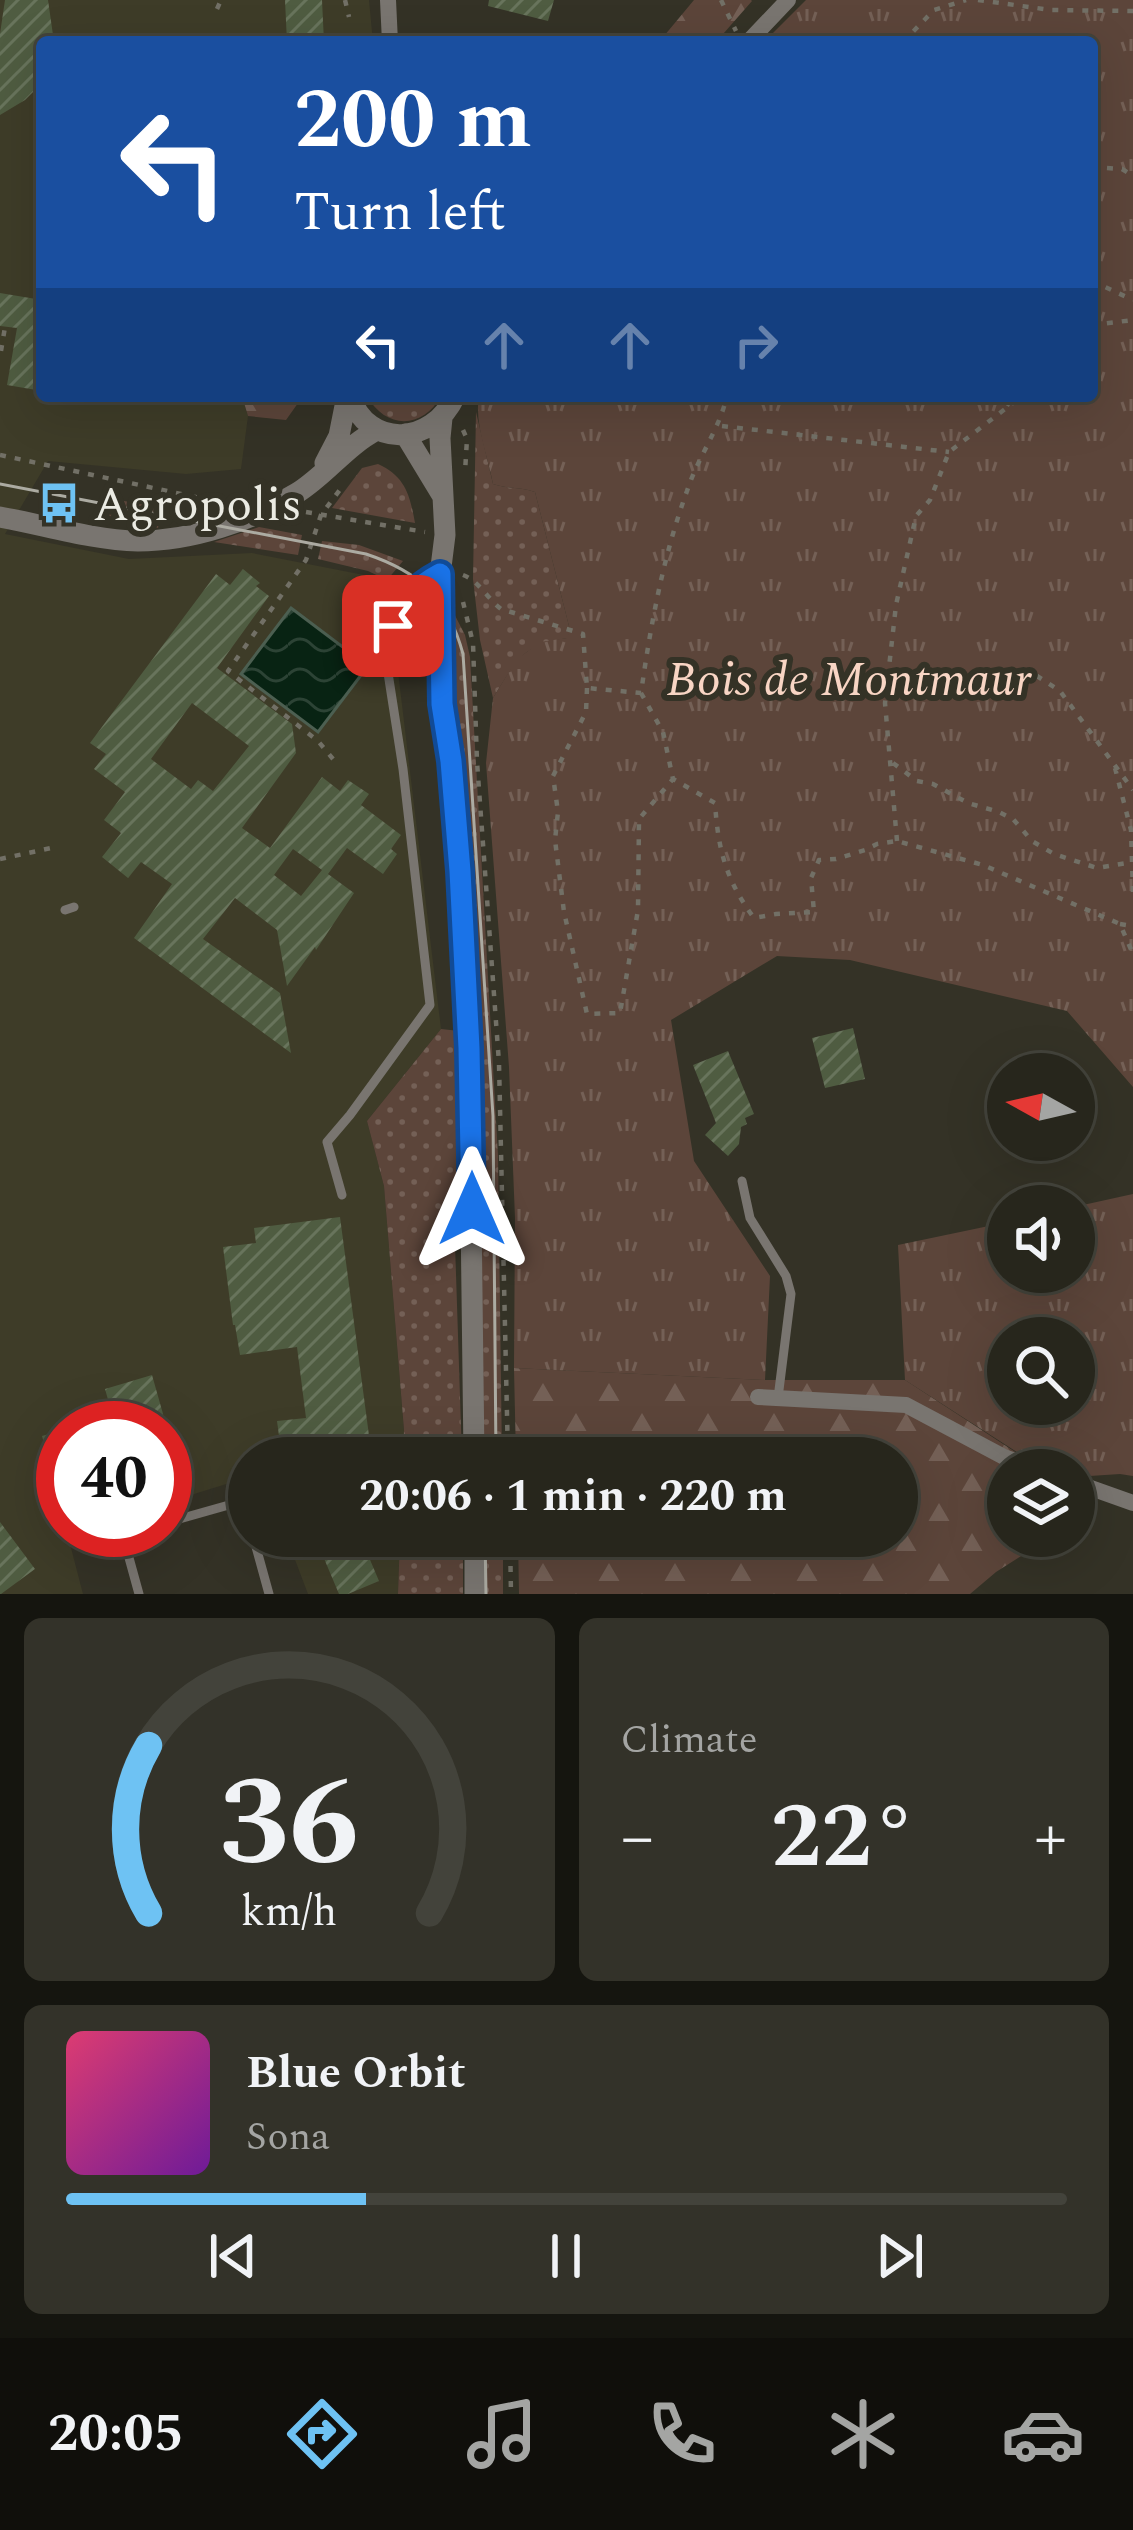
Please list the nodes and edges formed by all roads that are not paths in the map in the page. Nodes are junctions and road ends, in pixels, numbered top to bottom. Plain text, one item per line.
1 (388, 0) edge
2 (788, 0) edge
3 (390, 36) edge
4 (743, 36) edge
5 (347, 402) edge
6 (352, 402) edge
7 (451, 402) edge
8 (442, 418) junction
9 (377, 430) junction
10 (405, 434) junction
11 (318, 474) junction
12 (445, 500) junction
13 (0, 518) edge
14 (448, 576) junction
15 (742, 1181) dead end
16 (342, 1195) dead end
17 (758, 1397) dead end
18 (778, 1398) junction
19 (474, 1437) edge
20 (989, 1449) edge
21 (1095, 1489) edge
22 (1133, 1503) edge
23 (228, 1505) edge
24 (192, 1515) edge
25 (129, 1557) edge
26 (259, 1557) edge
27 (475, 1557) edge
28 (139, 1594) edge
29 (269, 1594) edge
30 (475, 1594) edge

1 - 3 street
2 - 4 street
5 - 11 street
6 - 9 street
7 - 8 street
8 - 10 street
8 - 12 street
9 - 10 street
9 - 11 street
10 - 12 street
11 - 13 street
12 - 14 street
14 - 16 lane
14 - 19 street
15 - 18 lane
17 - 18 street
18 - 20 street
21 - 22 street
23 - 24 lane
25 - 28 lane
26 - 29 lane
27 - 30 street

